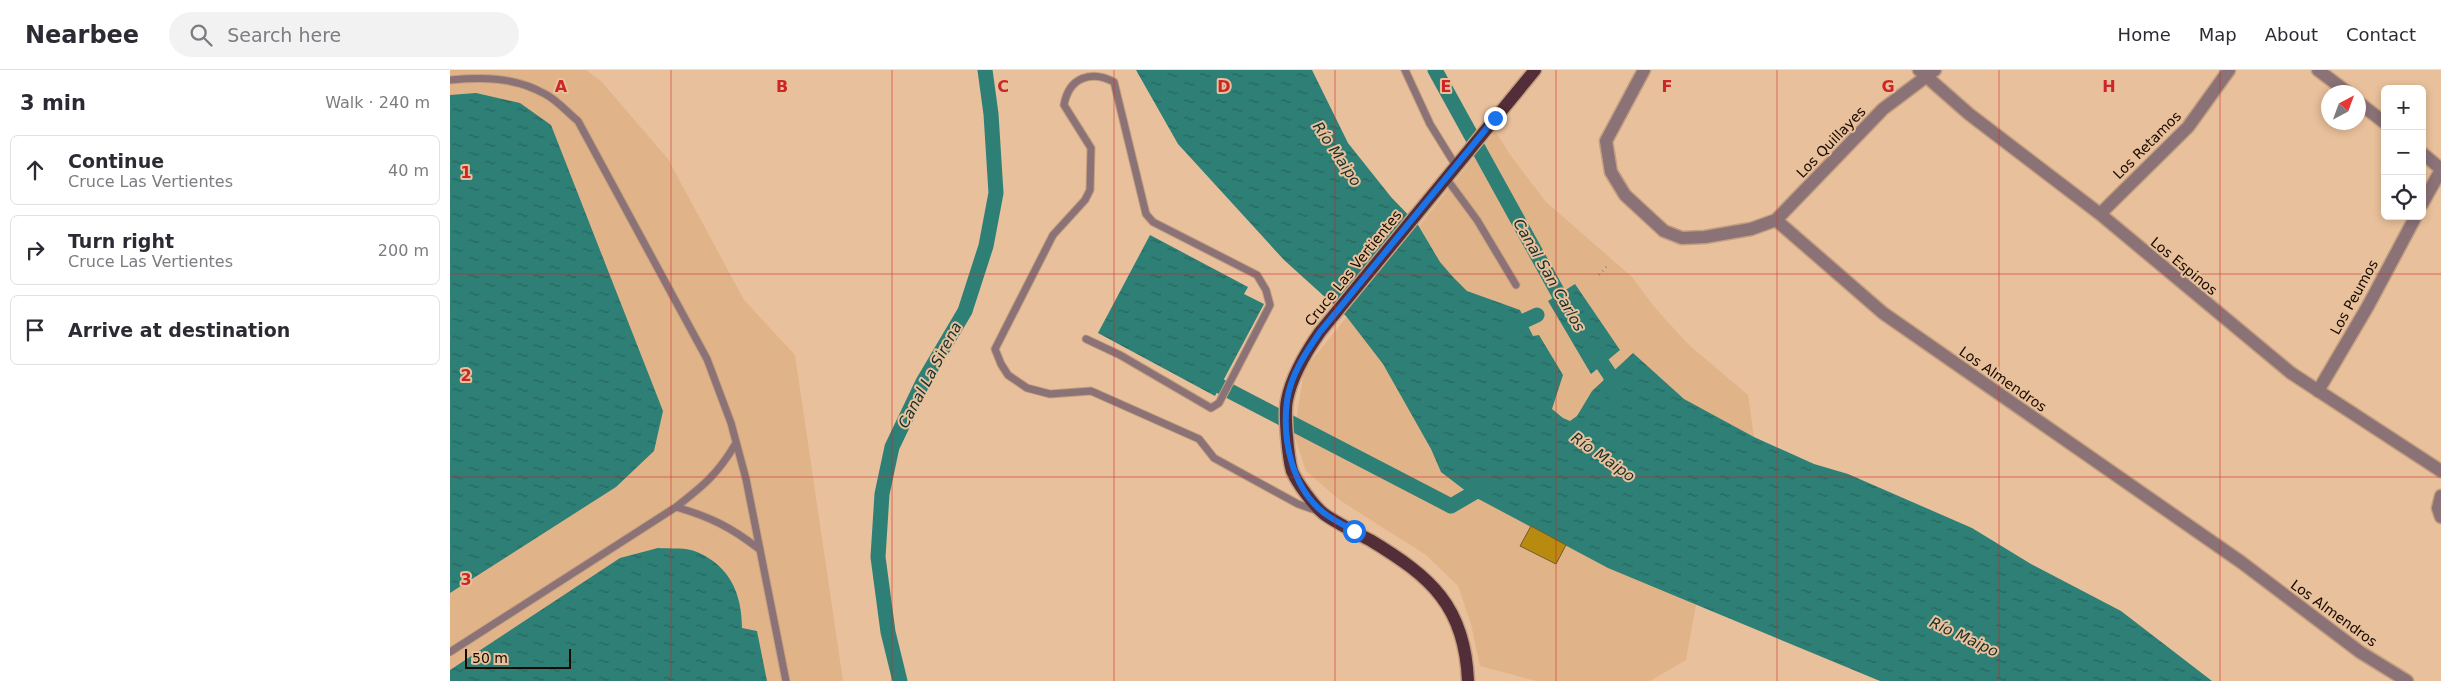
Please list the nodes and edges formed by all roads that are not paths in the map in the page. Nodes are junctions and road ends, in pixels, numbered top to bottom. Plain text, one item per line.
1 (1405, 70) edge
2 (1535, 70) edge
3 (1644, 70) edge
4 (2229, 70) edge
5 (2318, 70) edge
6 (1927, 72) edge
7 (450, 80) edge
8 (2337, 85) edge
9 (2366, 108) edge
10 (2381, 120) edge
11 (2426, 157) edge
12 (1457, 164) junction
13 (2441, 169) edge
14 (1446, 178) junction
15 (2426, 197) edge
16 (2100, 214) junction
17 (1776, 220) junction
18 (2414, 220) edge
19 (1516, 285) dead end
20 (1086, 339) dead end
21 (2318, 391) junction
22 (736, 443) junction
23 (2441, 471) edge
24 (2441, 496) edge
25 (676, 507) junction
26 (1324, 513) junction
27 (2441, 517) edge
28 (759, 549) junction
29 (450, 652) edge
30 (786, 681) edge
31 (1468, 681) edge
32 (2407, 681) edge

1 - 12 lane
2 - 12 main road, Cruce Las Vertientes
3 - 17 street
4 - 16 street, Los Retamos
5 - 8 street
6 - 16 street, Los Espinos
6 - 17 street, Los Quillayes
7 - 22 lane
9 - 10 street
11 - 13 street
12 - 14 main road, Cruce Las Vertientes
13 - 15 street
14 - 19 lane
14 - 26 main road, Cruce Las Vertientes
16 - 21 street, Los Espinos
17 - 32 street, Los Almendros
18 - 21 street, Los Peumos
20 - 26 lane
21 - 23 street, Los Espinos
22 - 25 lane
22 - 28 lane
24 - 27 street
25 - 28 lane
25 - 29 lane
26 - 31 main road, Cruce Las Vertientes
28 - 30 lane

